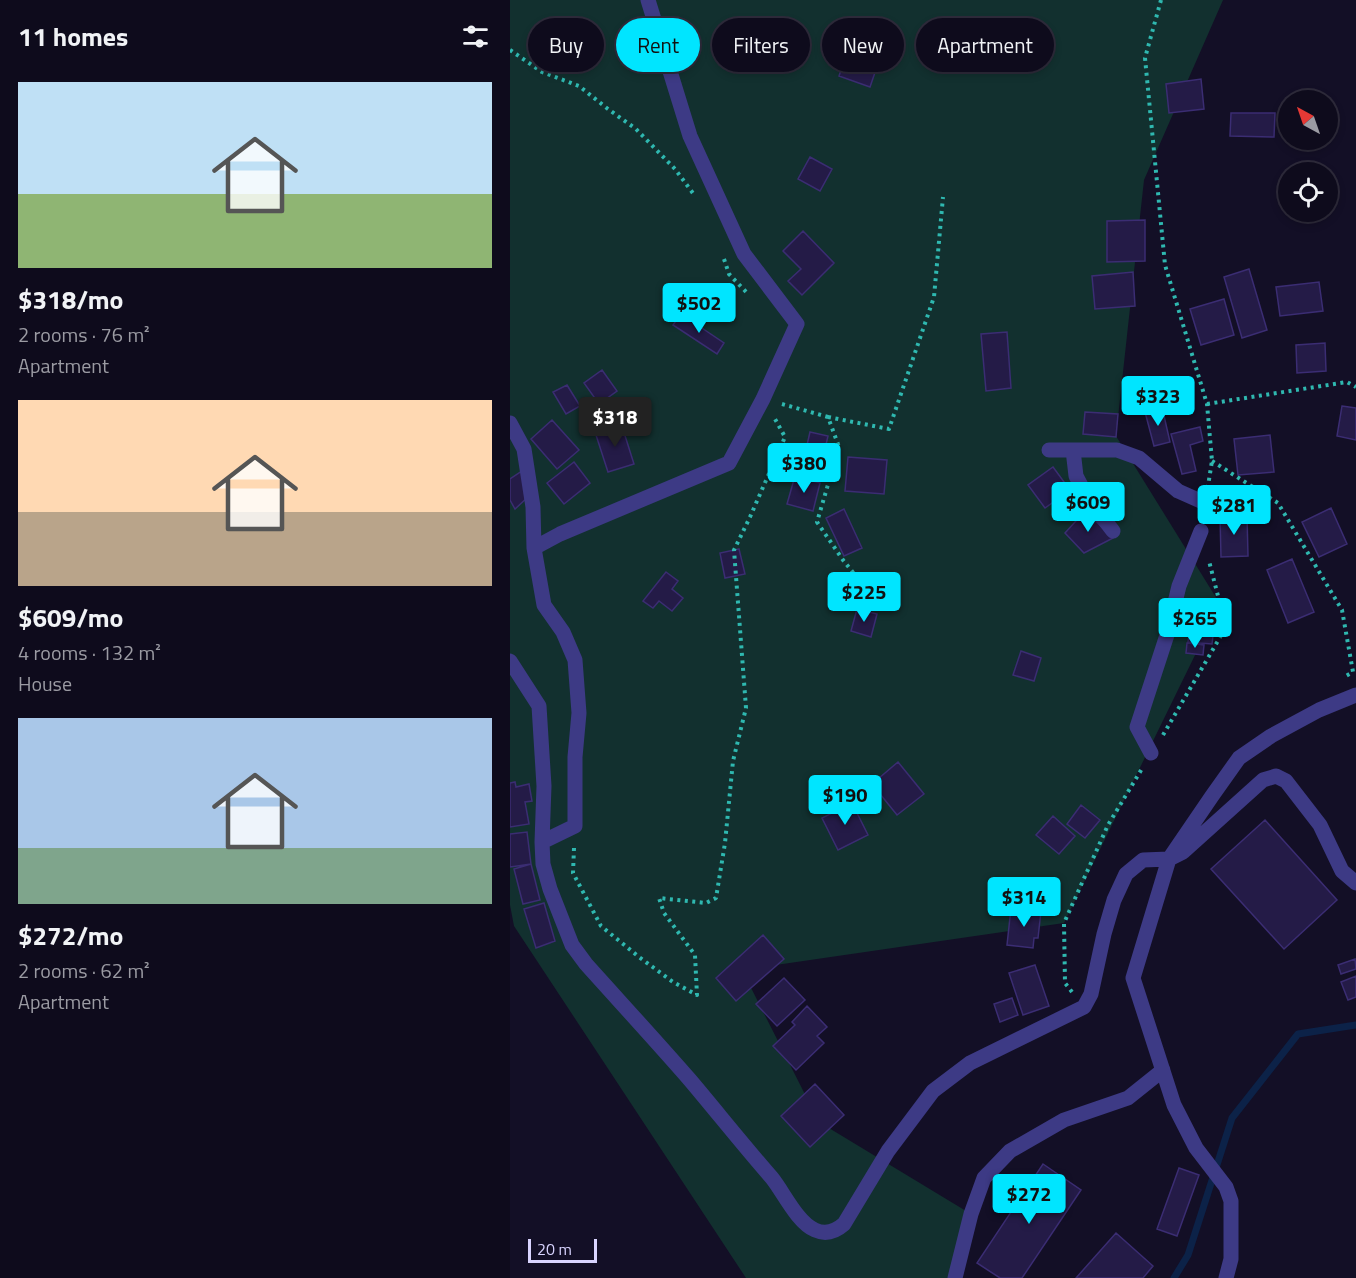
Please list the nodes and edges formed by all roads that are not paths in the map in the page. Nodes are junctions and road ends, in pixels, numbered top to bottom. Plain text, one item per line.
1 (648, 0) edge
2 (510, 423) edge
3 (1049, 450) dead end
4 (1073, 450) junction
5 (1205, 503) road end
6 (1113, 531) dead end
7 (1201, 531) road end
8 (534, 548) junction
9 (511, 664) edge
10 (1356, 695) edge
11 (1151, 753) road end
12 (542, 842) junction
13 (1169, 859) junction
14 (1356, 883) edge
15 (1163, 1070) junction
16 (955, 1278) edge
17 (1226, 1278) edge

1 - 8 street
2 - 8 street
3 - 4 street
4 - 5 street
4 - 6 street
7 - 11 street
8 - 12 street
9 - 12 street
10 - 13 street
12 - 13 street
13 - 14 street
13 - 15 street
15 - 16 street
15 - 17 street

